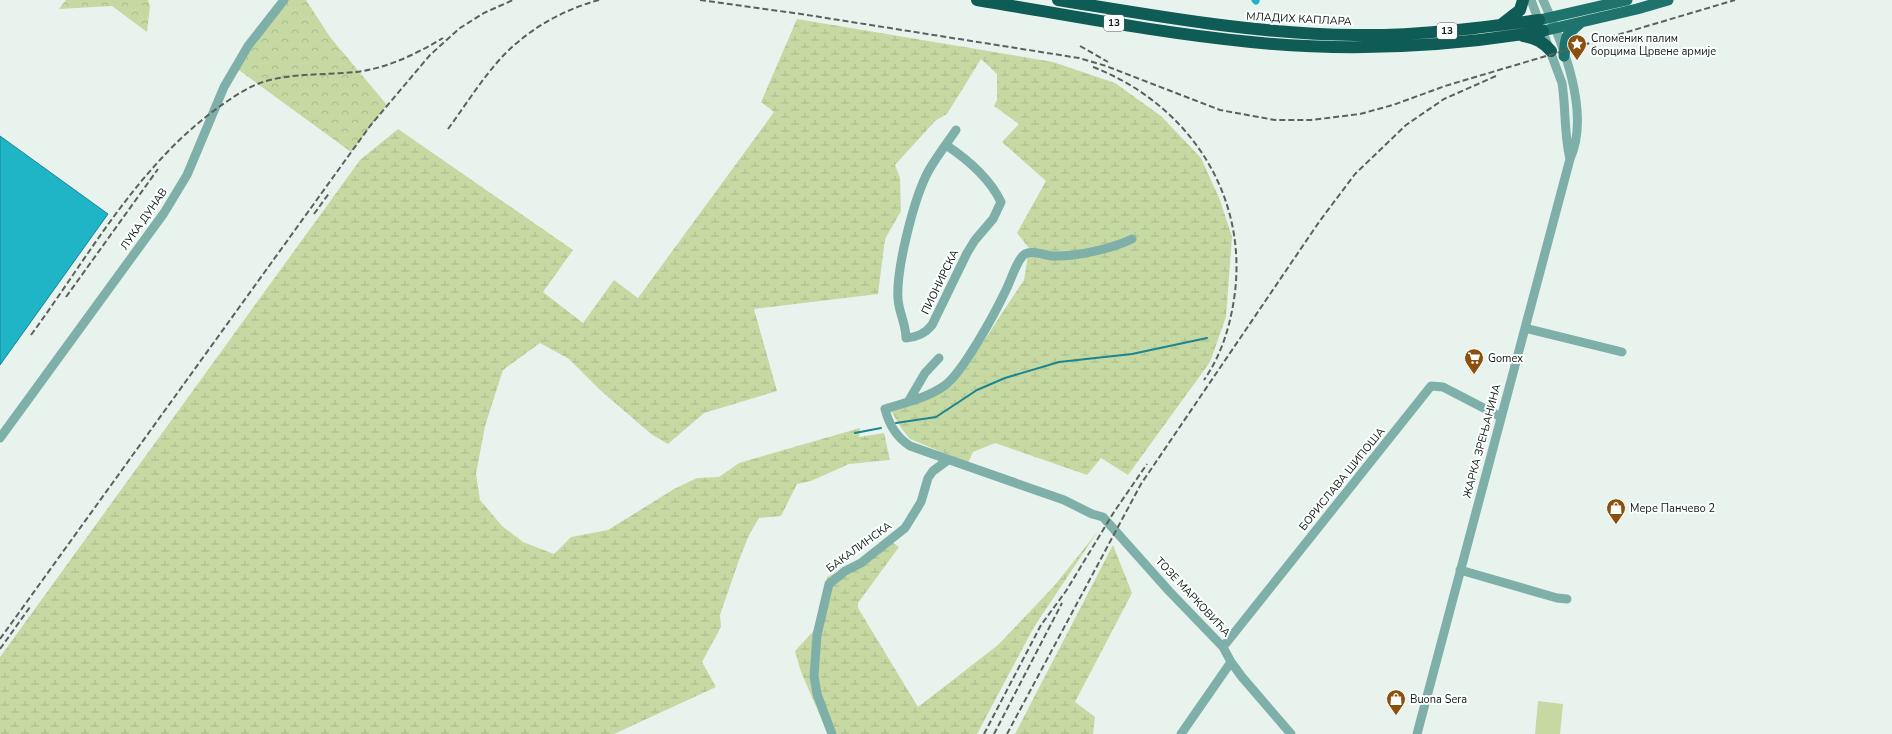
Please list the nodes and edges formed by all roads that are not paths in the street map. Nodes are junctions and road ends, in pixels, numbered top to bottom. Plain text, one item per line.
1 (284, 0) edge
2 (976, 0) edge
3 (1058, 0) edge
4 (1524, 0) edge
5 (1531, 0) edge
6 (1543, 0) edge
7 (1627, 0) edge
8 (1668, 0) edge
9 (1581, 22) junction
10 (1554, 23) junction
11 (1541, 25) junction
12 (1499, 26) junction
13 (1518, 35) junction
14 (1551, 51) junction
15 (1564, 56) junction
16 (956, 130) dead end
17 (946, 145) junction
18 (1570, 159) junction
19 (1132, 240) dead end
20 (1525, 328) junction
21 (1622, 352) dead end
22 (939, 358) dead end
23 (908, 402) junction
24 (1501, 417) junction
25 (0, 438) edge
26 (948, 460) junction
27 (1460, 570) junction
28 (1567, 599) dead end
29 (1223, 647) junction
30 (1231, 662) junction
31 (1418, 732) edge
32 (832, 734) edge
33 (1181, 734) edge
34 (1290, 734) edge

1 - 25 street, ЛУКА ДУНАВ
2 - 13 highway, 13
3 - 12 highway, МЛАДИХ КАПЛАРА / 13
4 - 12 highway
5 - 11 street, ЖАРКА ЗРЕЊАНИНА
6 - 10 street, ЖАРКА ЗРЕЊАНИНА
7 - 10 main road, 13
8 - 9 main road, 13
9 - 10 main road, 13
9 - 15 main road
10 - 11 main road, 13
10 - 15 street, ЖАРКА ЗРЕЊАНИНА
11 - 12 highway, МЛАДИХ КАПЛАРА / 13
11 - 13 highway, 13
11 - 14 street, ЖАРКА ЗРЕЊАНИНА
13 - 14 highway
14 - 18 street, ЖАРКА ЗРЕЊАНИНА
15 - 18 street, ЖАРКА ЗРЕЊАНИНА
16 - 17 street, ПИОНИРСКА
17 - 17 street, ПИОНИРСКА
18 - 20 street, ЖАРКА ЗРЕЊАНИНА
19 - 23 street
20 - 21 street
20 - 24 street, ЖАРКА ЗРЕЊАНИНА
22 - 23 street
23 - 26 street
24 - 27 street, ЖАРКА ЗРЕЊАНИНА
24 - 29 street, БОРИСЛАВА ШИПОША
26 - 29 street, ТОЗЕ МАРКОВИЋА
26 - 32 street, БАКАЛИНСКА
27 - 28 street
27 - 31 street, ЖАРКА ЗРЕЊАНИНА
29 - 30 street, ТОЗЕ МАРКОВИЋА
30 - 33 street
30 - 34 street, ТОЗЕ МАРКОВИЋА

